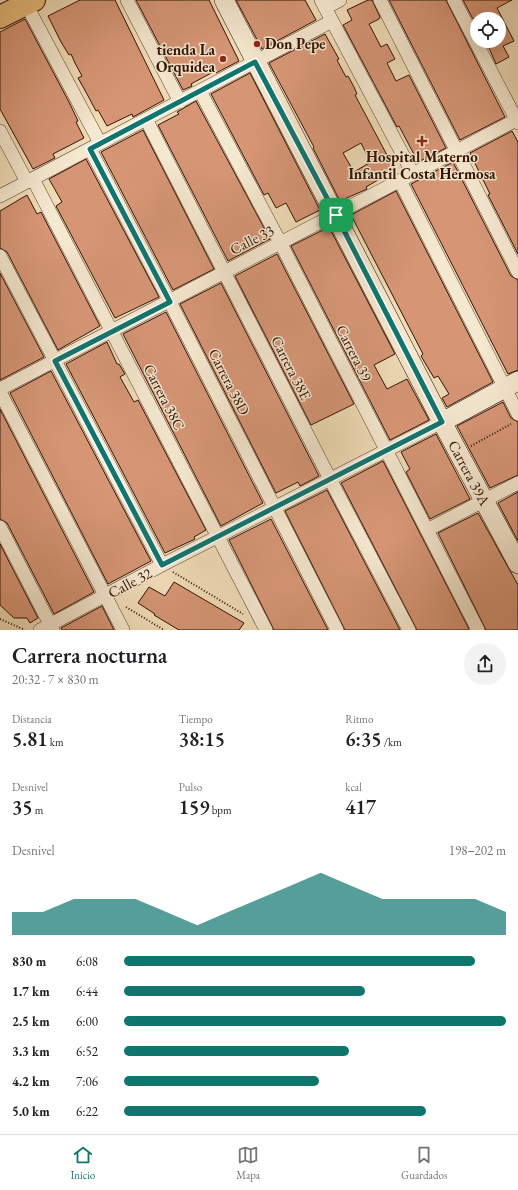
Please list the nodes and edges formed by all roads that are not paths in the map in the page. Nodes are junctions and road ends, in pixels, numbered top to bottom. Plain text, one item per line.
1 (127, 0) edge
2 (224, 0) edge
3 (340, 0) edge
4 (380, 0) edge
5 (454, 0) edge
6 (0, 1) edge
7 (28, 3) edge
8 (323, 4) edge
9 (0, 17) edge
10 (332, 21) junction
11 (255, 62) junction
12 (200, 91) junction
13 (180, 102) junction
14 (146, 120) junction
15 (517, 121) edge
16 (0, 131) edge
17 (95, 146) junction
18 (457, 152) junction
19 (413, 174) junction
20 (30, 180) junction
21 (400, 181) junction
22 (0, 196) edge
23 (336, 215) junction
24 (281, 244) junction
25 (0, 256) edge
26 (225, 272) junction
27 (518, 272) edge
28 (170, 302) junction
29 (112, 330) junction
30 (55, 361) junction
31 (512, 385) edge
32 (0, 389) edge
33 (0, 392) edge
34 (518, 415) edge
35 (518, 421) edge
36 (442, 422) junction
37 (386, 451) junction
38 (330, 480) junction
39 (518, 483) edge
40 (484, 500) junction
41 (275, 508) junction
42 (0, 527) edge
43 (427, 530) junction
44 (219, 537) junction
45 (518, 564) edge
46 (162, 565) junction
47 (106, 595) junction
48 (48, 628) edge
49 (266, 629) edge
50 (123, 630) edge
51 (337, 630) edge
52 (409, 630) edge
53 (478, 630) edge

1 - 13 street
2 - 11 street, Carrera 39A
3 - 8 street
4 - 18 street
5 - 15 street
6 - 7 highway
7 - 9 highway
7 - 17 street, Carrera 38D
8 - 10 street
10 - 11 street
10 - 19 street
11 - 12 street
11 - 23 street, Carrera 39A
12 - 13 street
12 - 24 street, Carrera 39
13 - 14 street
14 - 17 street
14 - 26 street, Carrera 38E
15 - 18 street, Calle 33
16 - 20 street, Carrera 38C
17 - 20 street
17 - 28 street, Carrera 38D
18 - 19 street, Calle 33
18 - 27 street
19 - 21 street, Calle 33
20 - 22 street
20 - 29 street, Carrera 38C
21 - 23 street, Calle 33
21 - 31 street
23 - 24 street, Calle 33
23 - 36 street, Carrera 39A
24 - 26 street, Calle 33
24 - 37 street, Carrera 39
25 - 30 street
26 - 28 street, Calle 33
26 - 38 street, Carrera 38E
28 - 29 street, Calle 33
28 - 41 street, Carrera 38D
29 - 30 street, Calle 33
29 - 44 street, Carrera 38C
30 - 32 street, Calle 33
30 - 46 street
31 - 34 street
31 - 36 street, Calle 32
33 - 47 street
34 - 35 street
36 - 37 street, Calle 32
36 - 40 street, Carrera 39A
37 - 38 street, Calle 32
37 - 43 street, Carrera 39
38 - 41 street, Calle 32
38 - 52 street, Carrera 38E
39 - 40 street
40 - 43 street
40 - 45 street, Carrera 39A
41 - 44 street, Calle 32
41 - 51 street, Carrera 38D
42 - 48 street
43 - 53 street, Carrera 39
44 - 46 street, Calle 32
44 - 49 street, Carrera 38C
46 - 47 street, Calle 32
47 - 48 street, Calle 32
47 - 50 street

